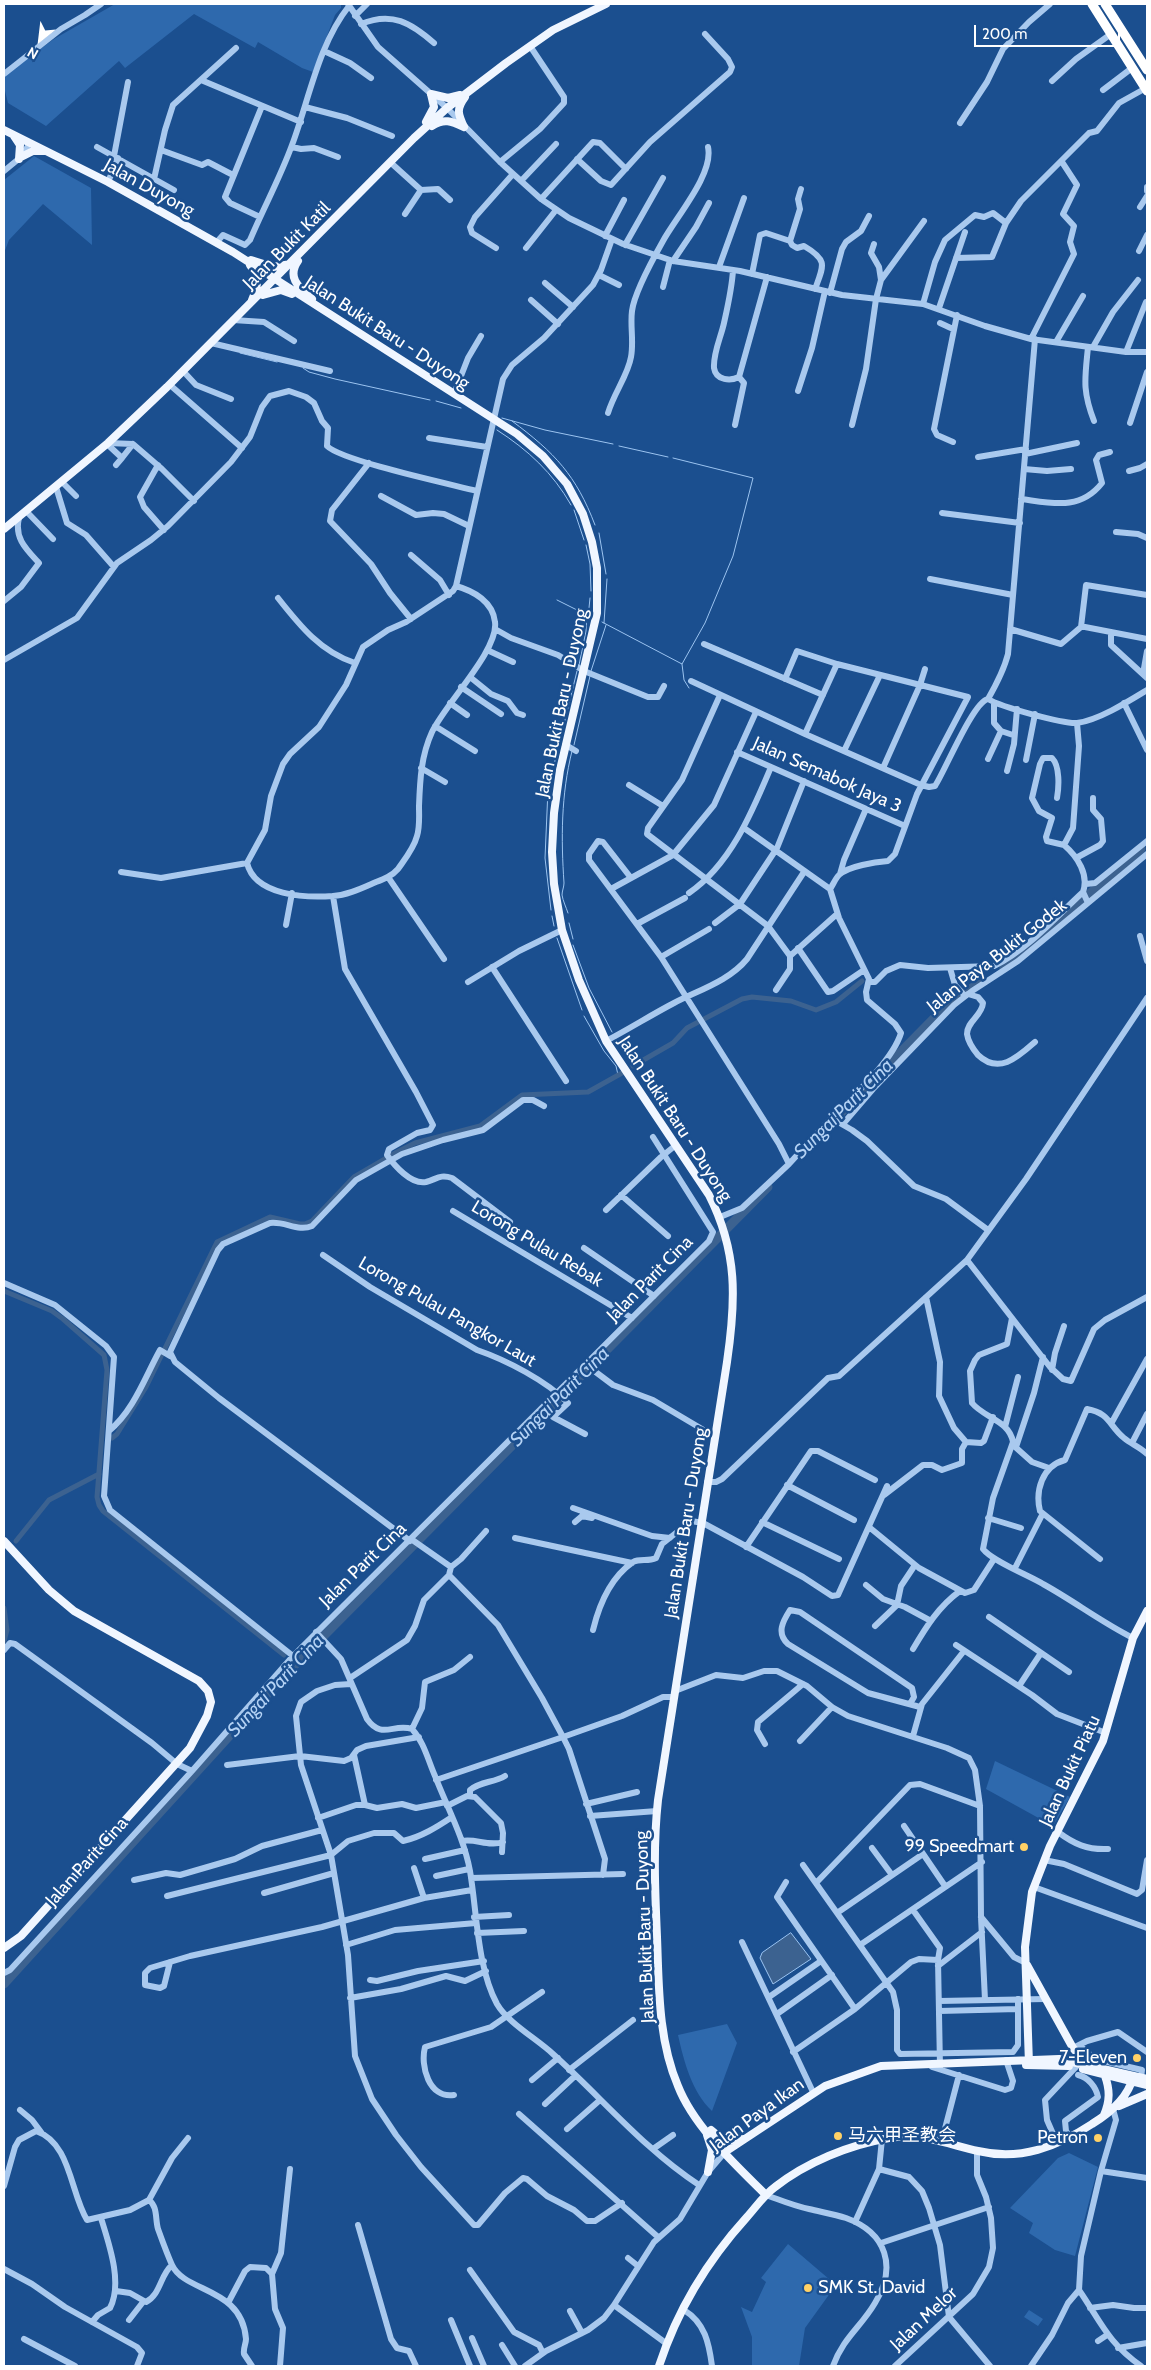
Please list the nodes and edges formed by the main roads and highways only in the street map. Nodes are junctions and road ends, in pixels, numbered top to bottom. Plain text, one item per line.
1 (606, 4) edge
2 (1092, 4) edge
3 (1105, 4) edge
4 (1144, 59) edge
5 (1147, 70) edge
6 (474, 86) junction
7 (1146, 89) edge
8 (465, 94) junction
9 (6, 131) edge
10 (414, 138) junction
11 (48, 152) junction
12 (309, 246) junction
13 (233, 252) junction
14 (245, 260) junction
15 (291, 264) junction
16 (276, 279) junction
17 (252, 302) junction
18 (327, 313) junction
19 (4, 529) edge
20 (4, 1541) edge
21 (1147, 1611) edge
22 (4, 1948) edge
23 (1026, 1963) junction
24 (1029, 2062) junction
25 (940, 2065) junction
26 (1090, 2066) junction
27 (857, 2074) junction
28 (1105, 2076) junction
29 (1139, 2078) edge
30 (1147, 2085) edge
31 (1147, 2094) edge
32 (688, 2106) junction
33 (1113, 2109) junction
34 (1103, 2117) junction
35 (704, 2128) junction
36 (750, 2137) junction
37 (725, 2152) junction
38 (708, 2172) road end
39 (766, 2195) junction
40 (659, 2366) edge

1 - 6 main road, Jalan Bukit Katil
2 - 7 highway
3 - 4 highway
4 - 5 highway
6 - 8 main road, Jalan Bukit Katil
6 - 10 main road
8 - 10 main road, Jalan Bukit Katil
8 - 10 main road
9 - 11 main road, Jalan Duyong
9 - 11 main road
10 - 12 main road, Jalan Bukit Katil
11 - 13 main road, Jalan Duyong
12 - 15 main road, Jalan Bukit Katil
12 - 18 main road
13 - 14 main road, Jalan Duyong
13 - 15 main road
14 - 16 main road, Jalan Duyong
14 - 17 main road
15 - 16 main road, Jalan Bukit Katil
16 - 17 main road, Jalan Bukit Katil
16 - 18 main road, Jalan Bukit Baru - Duyong
17 - 18 main road
17 - 19 main road, Jalan Bukit Katil
18 - 32 main road, Jalan Bukit Baru - Duyong
20 - 22 main road
21 - 23 main road, Jalan Bukit Piatu
23 - 24 main road, Jalan Bukit Piatu
23 - 26 main road
24 - 25 main road
24 - 26 main road
24 - 28 main road
25 - 27 main road, Jalan Paya Ikan
25 - 27 main road, Jalan Paya Ikan
26 - 29 main road
27 - 36 main road, Jalan Paya Ikan
28 - 29 main road
28 - 34 main road
29 - 30 main road
29 - 33 main road
31 - 33 main road
32 - 35 main road, Jalan Bukit Baru - Duyong
32 - 36 main road
33 - 34 main road
34 - 39 main road
35 - 37 main road, Jalan Bukit Baru - Duyong
35 - 38 main road
36 - 37 main road, Jalan Paya Ikan
37 - 39 main road, Jalan Bukit Baru - Duyong
39 - 40 main road

